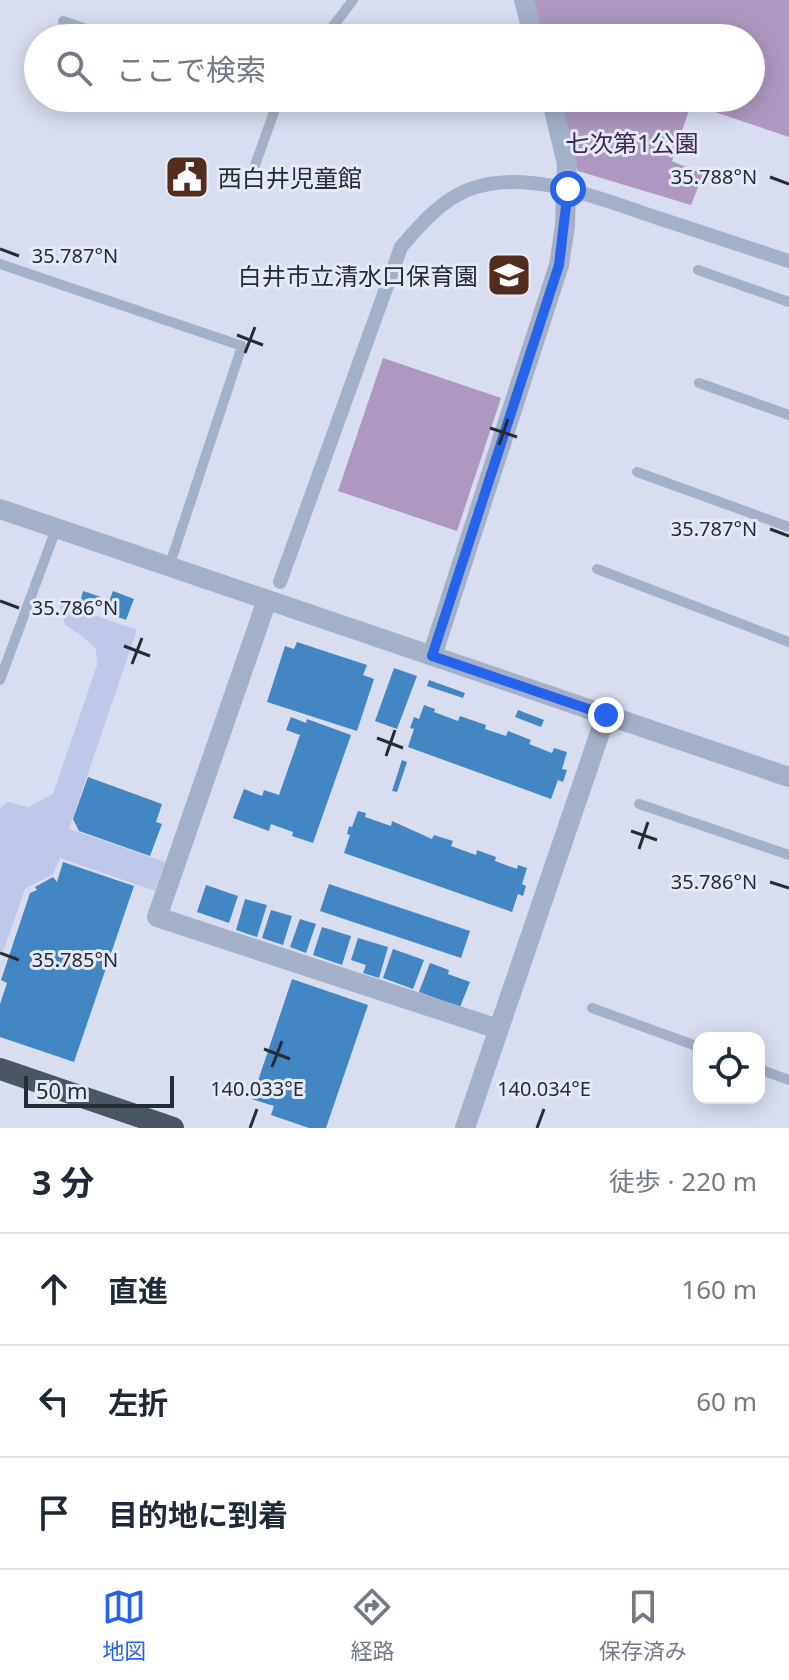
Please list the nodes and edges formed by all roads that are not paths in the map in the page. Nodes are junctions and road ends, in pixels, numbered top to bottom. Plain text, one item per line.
1 (353, 0) edge
2 (524, 0) edge
3 (63, 21) dead end
4 (72, 24) edge
5 (335, 24) edge
6 (530, 24) edge
7 (274, 112) edge
8 (555, 112) edge
9 (248, 185) dead end
10 (568, 189) junction
11 (789, 261) edge
12 (0, 264) edge
13 (698, 270) dead end
14 (789, 302) edge
15 (699, 383) dead end
16 (789, 415) edge
17 (637, 472) dead end
18 (0, 509) edge
19 (789, 527) edge
20 (56, 529) junction
21 (169, 567) junction
22 (597, 569) dead end
23 (280, 582) dead end
24 (267, 600) junction
25 (789, 642) edge
26 (432, 656) junction
27 (0, 680) edge
28 (606, 715) junction
29 (789, 777) edge
30 (639, 804) dead end
31 (789, 855) edge
32 (592, 1008) dead end
33 (498, 1029) junction
34 (693, 1045) edge
35 (0, 1069) edge
36 (765, 1071) edge
37 (789, 1080) edge
38 (173, 1128) edge
39 (465, 1128) edge

1 - 5 lane
2 - 6 street
3 - 4 lane
7 - 9 lane
8 - 10 street
10 - 11 street
10 - 23 street
10 - 26 street
12 - 21 lane
13 - 14 lane
15 - 16 lane
17 - 19 lane
18 - 20 street
20 - 21 street
20 - 27 lane
21 - 24 street
22 - 25 lane
24 - 26 street
24 - 33 street
26 - 28 street
28 - 29 street
28 - 33 street
30 - 31 lane
32 - 34 lane
33 - 39 street
35 - 38 highway
36 - 37 lane

